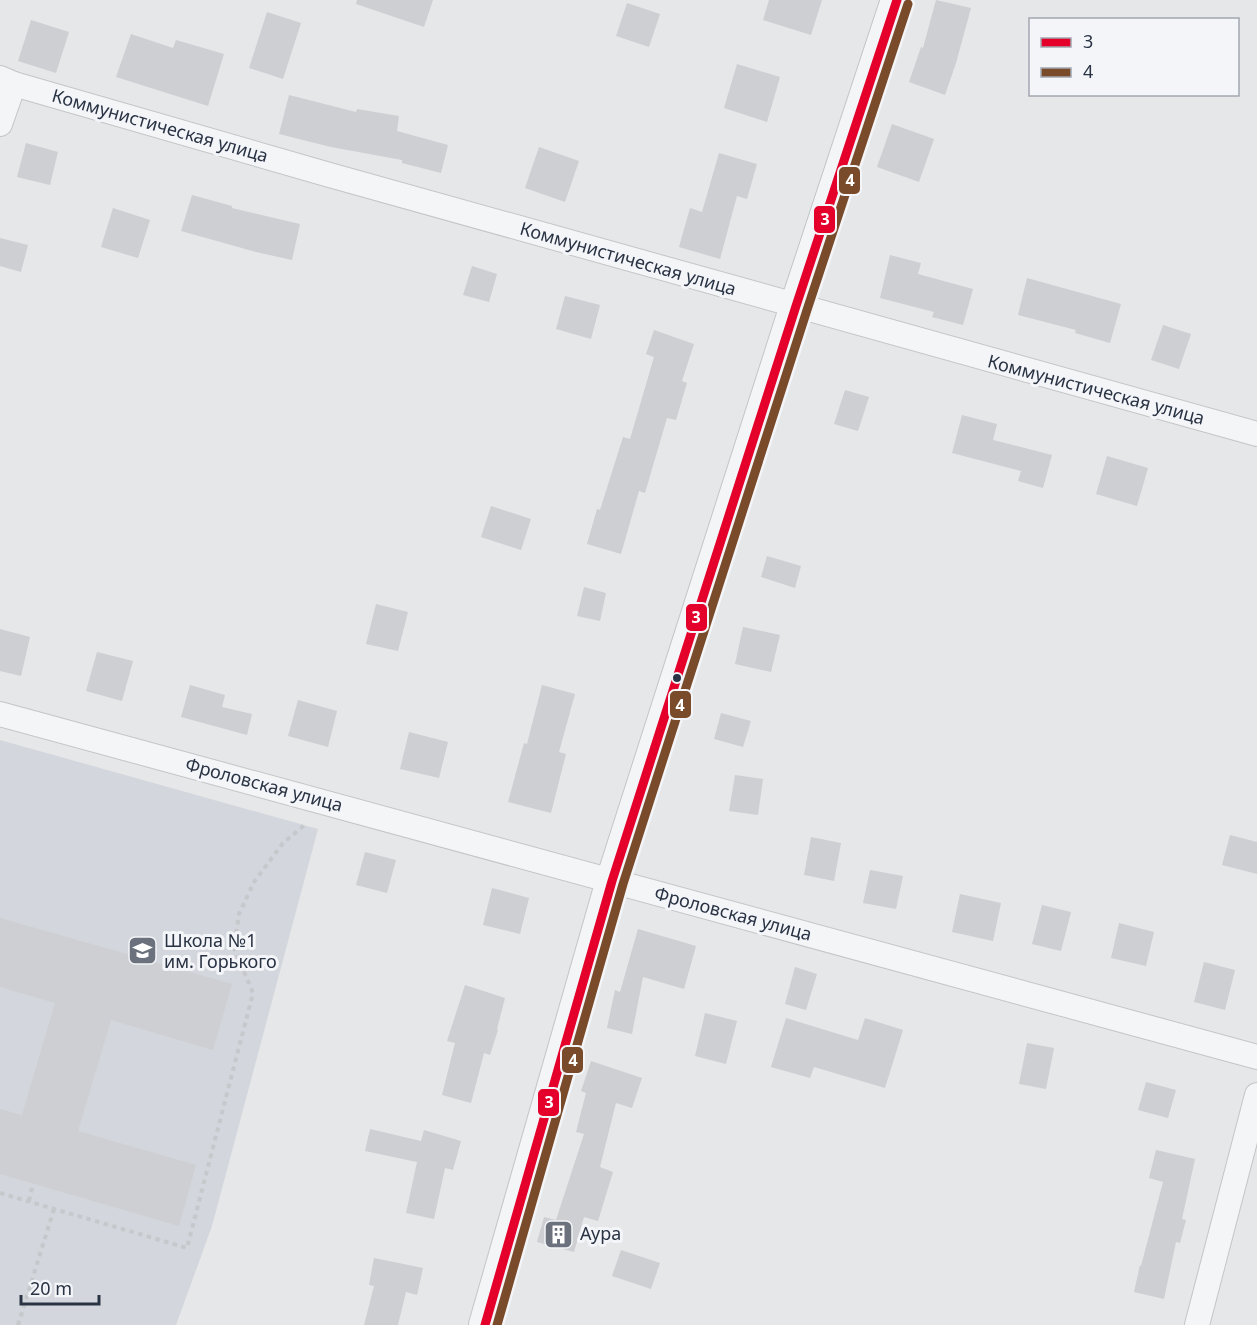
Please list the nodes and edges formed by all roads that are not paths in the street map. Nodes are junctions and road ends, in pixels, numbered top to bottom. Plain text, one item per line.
1 (897, 0) edge
2 (7, 81) edge
3 (0, 124) edge
4 (796, 306) junction
5 (1257, 434) edge
6 (0, 714) edge
7 (612, 881) junction
8 (1257, 1057) edge
9 (1257, 1095) edge
10 (485, 1325) edge
11 (1197, 1325) edge

1 - 4 street
2 - 3 street
2 - 4 street, Коммунистическая улица
4 - 5 street, Коммунистическая улица
4 - 7 street
6 - 7 street, Фроловская улица
7 - 8 street, Фроловская улица
7 - 10 street
9 - 11 street

